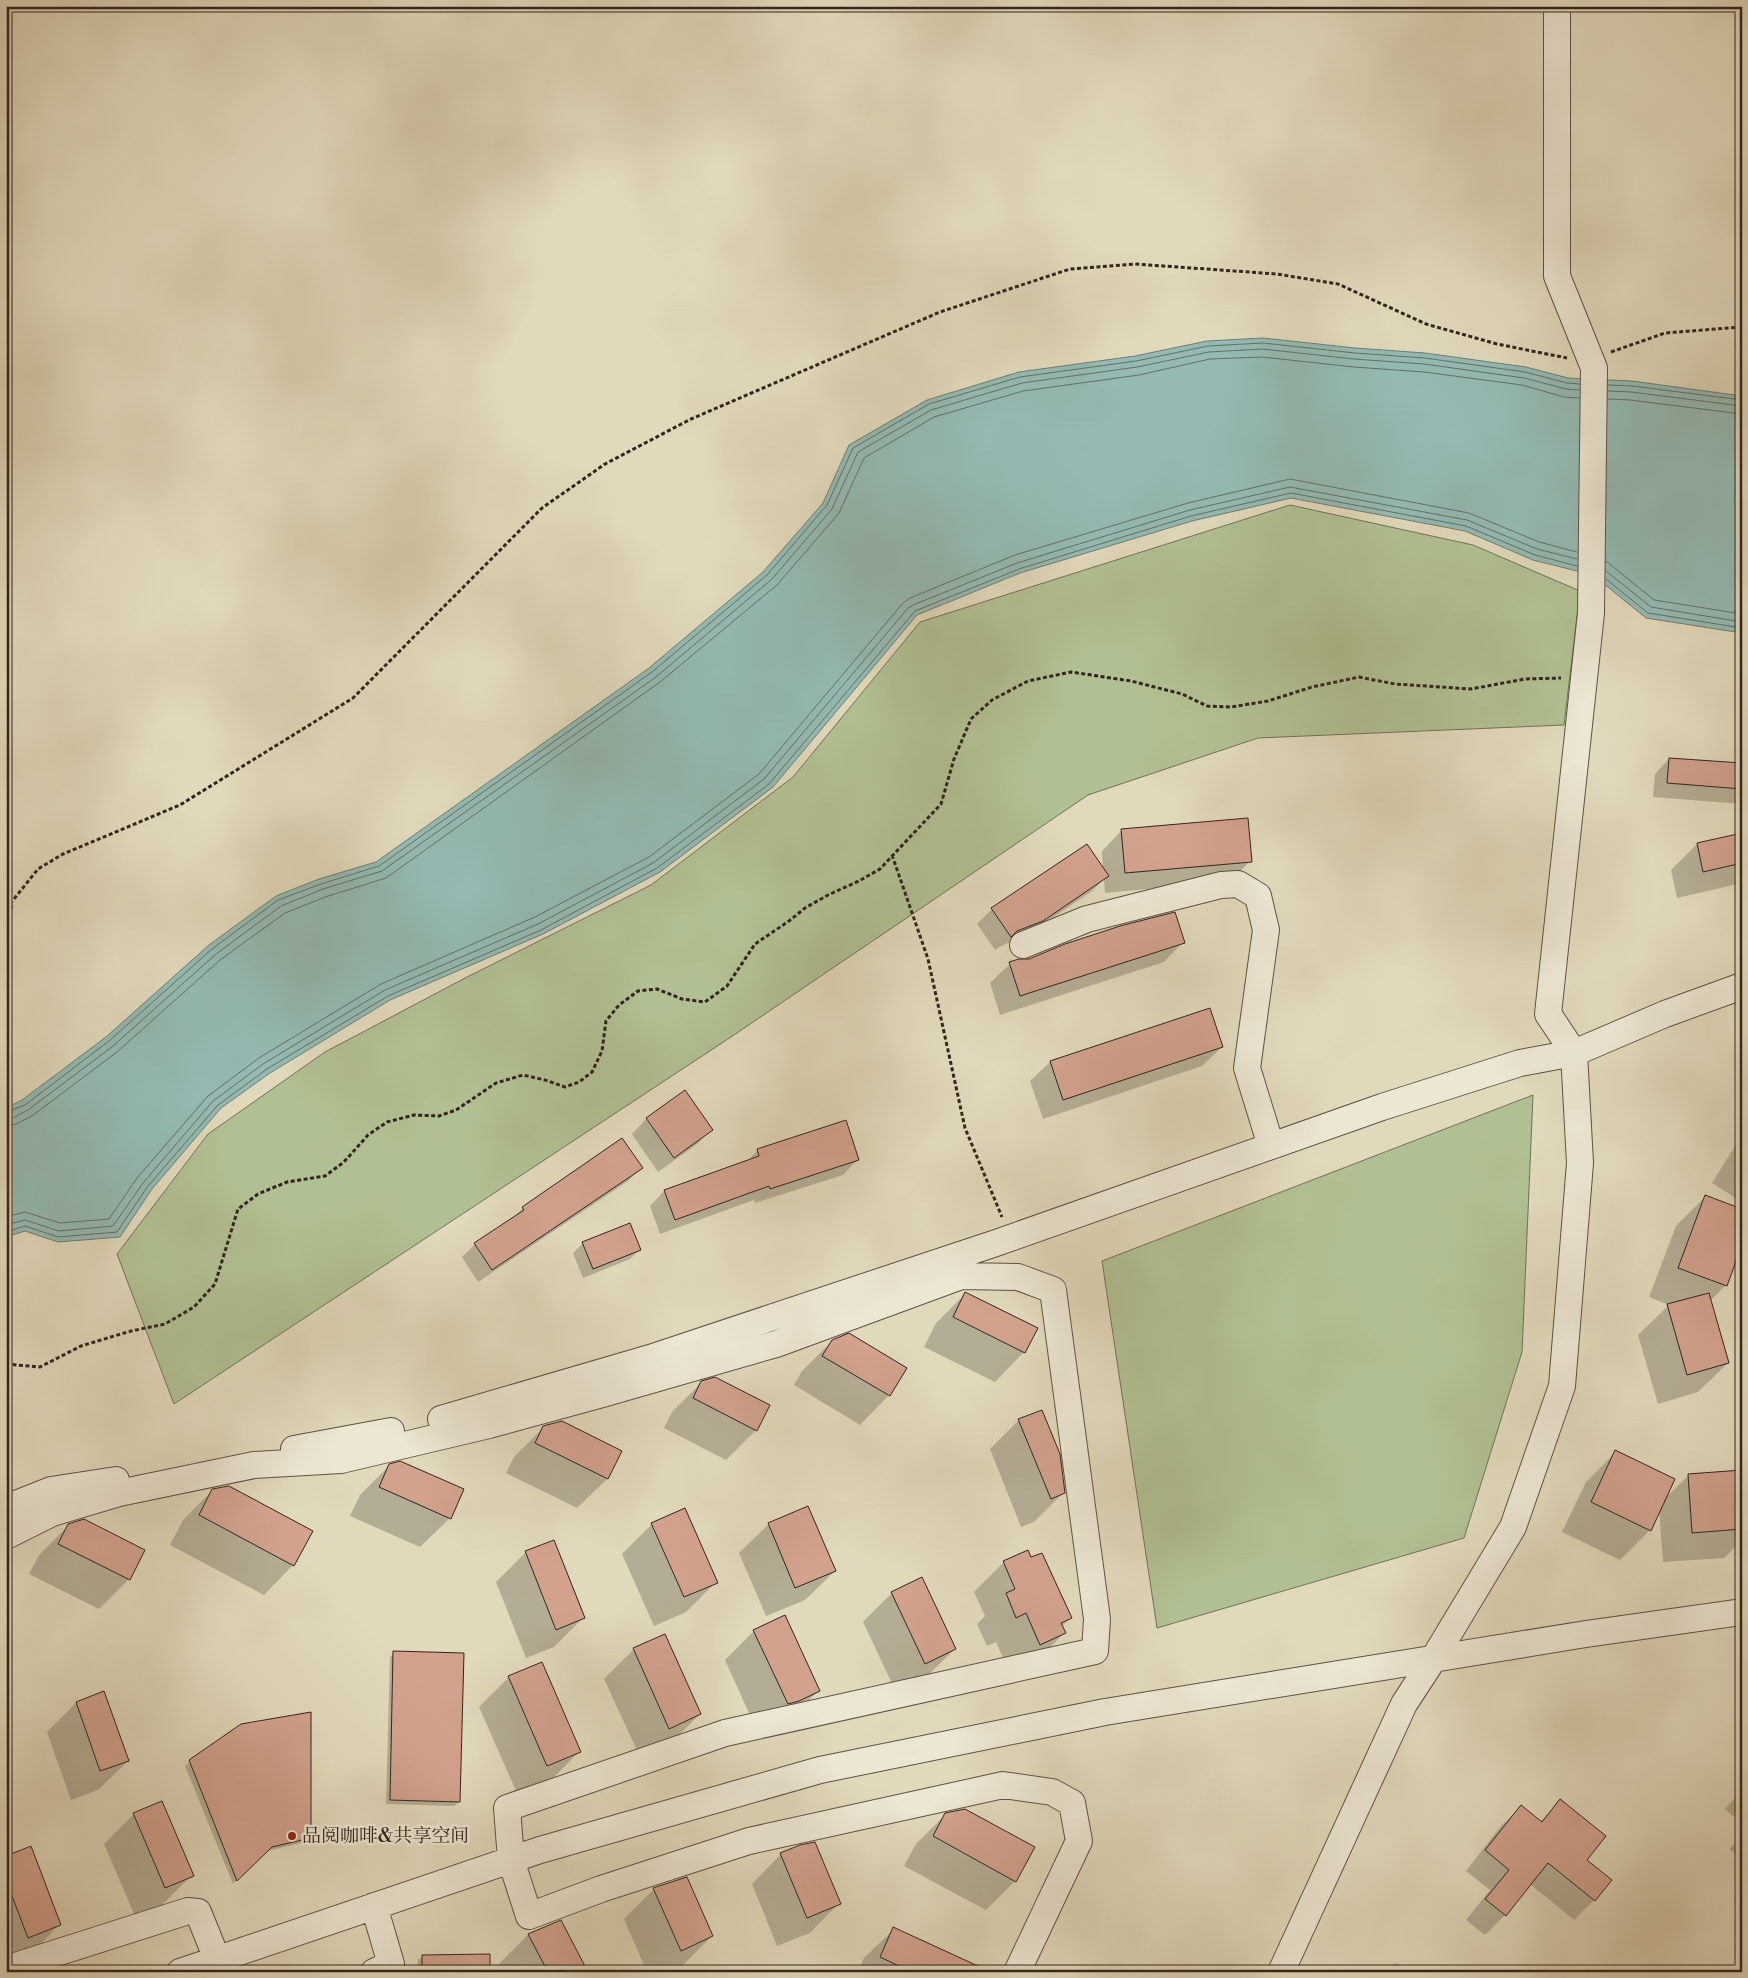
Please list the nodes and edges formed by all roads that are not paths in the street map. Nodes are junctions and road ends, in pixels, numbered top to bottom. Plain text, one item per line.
1 (1558, 6) edge
2 (1023, 946) dead end
3 (1742, 986) edge
4 (1574, 1053) junction
5 (1271, 1146) junction
6 (6, 1508) edge
7 (6, 1536) edge
8 (1742, 1612) edge
9 (1434, 1658) junction
10 (511, 1860) junction
11 (374, 1906) junction
12 (216, 1959) junction
13 (6, 1969) edge
14 (180, 1972) edge
15 (374, 1972) edge
16 (1017, 1972) edge
17 (1281, 1972) edge

1 - 4 street
2 - 5 street
3 - 4 street
4 - 5 street
4 - 9 street
5 - 6 street
7 - 10 street
8 - 9 street
9 - 10 street
9 - 17 street
10 - 11 street
10 - 16 street
11 - 12 street
11 - 15 street
12 - 13 street
12 - 14 street

